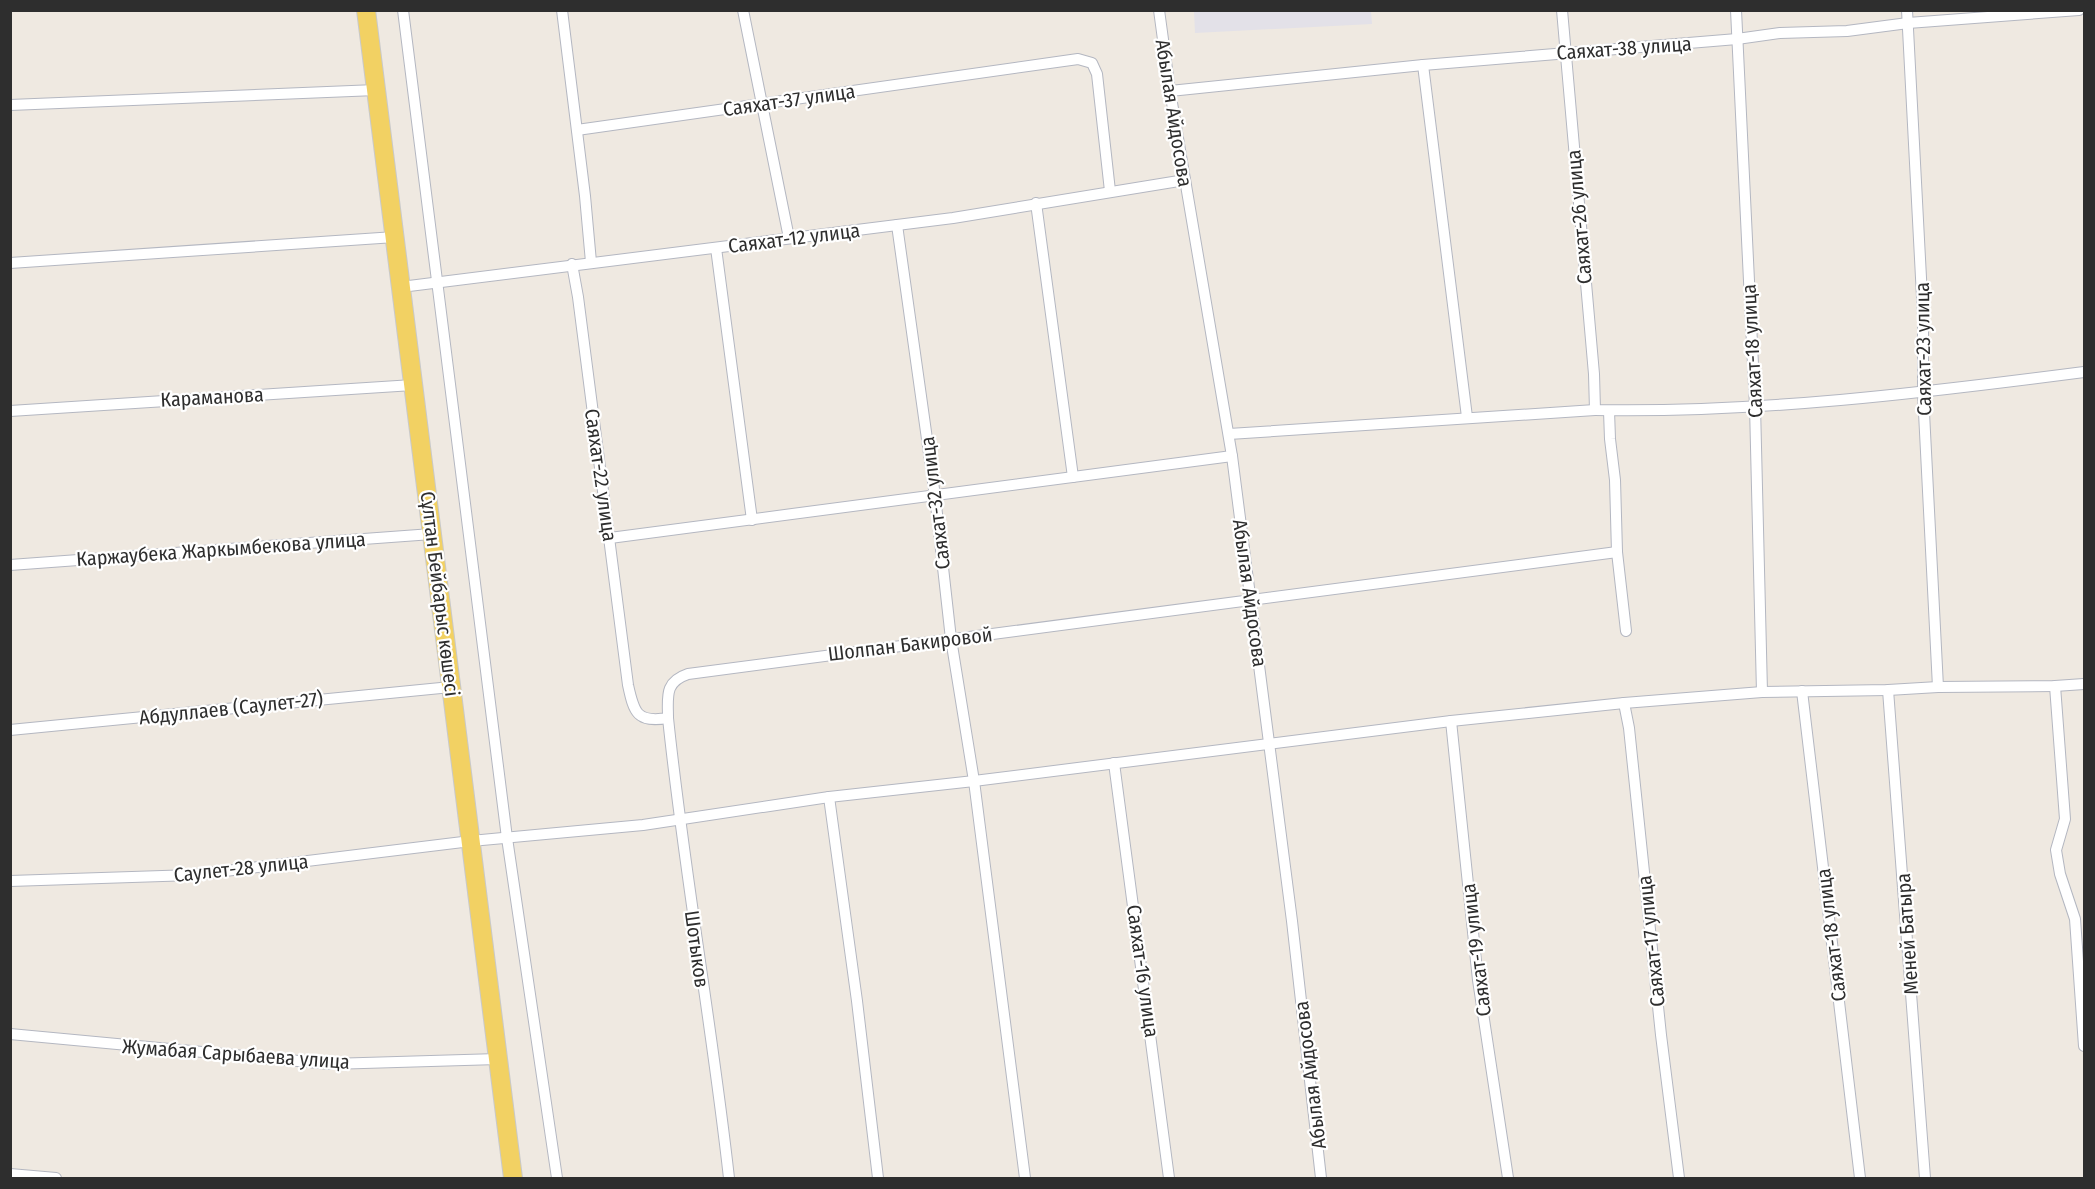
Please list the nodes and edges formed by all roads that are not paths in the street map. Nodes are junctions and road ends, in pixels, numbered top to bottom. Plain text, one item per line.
1 (366, 10) edge
2 (403, 10) edge
3 (562, 10) edge
4 (743, 10) edge
5 (1159, 10) edge
6 (1562, 10) edge
7 (1736, 10) edge
8 (1907, 10) edge
9 (2079, 10) edge
10 (1908, 23) junction
11 (1737, 39) junction
12 (1566, 52) junction
13 (1423, 65) junction
14 (376, 90) junction
15 (1170, 91) junction
16 (762, 104) junction
17 (10, 105) edge
18 (577, 130) junction
19 (1185, 180) junction
20 (1110, 191) junction
21 (1036, 203) junction
22 (897, 225) junction
23 (395, 237) junction
24 (789, 238) junction
25 (716, 248) junction
26 (10, 262) edge
27 (591, 262) junction
28 (572, 264) junction
29 (437, 282) junction
30 (401, 287) junction
31 (2085, 372) edge
32 (413, 385) junction
33 (1923, 393) junction
34 (1755, 406) junction
35 (1595, 410) junction
36 (10, 411) edge
37 (1609, 411) junction
38 (1467, 417) junction
39 (1229, 434) junction
40 (1232, 456) junction
41 (1073, 477) junction
42 (935, 496) junction
43 (752, 520) junction
44 (432, 534) junction
45 (610, 538) junction
46 (1617, 552) junction
47 (10, 564) edge
48 (1250, 600) junction
49 (1626, 631) dead end
50 (951, 639) junction
51 (2085, 684) edge
52 (2055, 686) junction
53 (451, 687) junction
54 (1938, 687) junction
55 (1802, 690) junction
56 (1888, 690) junction
57 (1762, 692) junction
58 (1624, 703) junction
59 (668, 718) junction
60 (1450, 721) junction
61 (10, 730) edge
62 (1270, 745) junction
63 (1114, 763) junction
64 (974, 781) junction
65 (829, 797) junction
66 (679, 820) junction
67 (507, 838) junction
68 (471, 841) junction
69 (10, 881) edge
70 (10, 1035) edge
71 (2085, 1046) edge
72 (498, 1059) junction
73 (10, 1174) edge
74 (56, 1179) edge
75 (513, 1179) edge
76 (557, 1179) edge
77 (729, 1179) edge
78 (878, 1179) edge
79 (1025, 1179) edge
80 (1169, 1179) edge
81 (1322, 1179) edge
82 (1508, 1179) edge
83 (1679, 1179) edge
84 (1860, 1179) edge
85 (1925, 1179) edge

1 - 14 main road, Сұлтан Бейбарыс көшесі
2 - 29 street
3 - 18 street
4 - 16 street
5 - 15 street, Абылая Айдосова
6 - 12 street, Саяхат-26 улица
7 - 11 street, Саяхат-18 улица
8 - 10 street, Саяхат-23 улица
9 - 10 street, Саяхат-38 улица
10 - 11 street, Саяхат-38 улица
10 - 33 street, Саяхат-23 улица
11 - 12 street, Саяхат-38 улица
11 - 34 street, Саяхат-18 улица
12 - 13 street, Саяхат-38 улица
12 - 35 street, Саяхат-26 улица
13 - 15 street, Саяхат-38 улица
13 - 38 street
14 - 17 street
14 - 23 main road, Сұлтан Бейбарыс көшесі
15 - 19 street, Абылая Айдосова
16 - 18 street, Саяхат-37 улица
16 - 20 street, Саяхат-37 улица
16 - 24 street
18 - 27 street
19 - 20 street, Саяхат-12 улица
19 - 39 street, Абылая Айдосова
20 - 21 street, Саяхат-12 улица
21 - 22 street, Саяхат-12 улица
21 - 41 street
22 - 24 street, Саяхат-12 улица
22 - 42 street, Саяхат-32 улица
23 - 26 street
23 - 30 main road, Сұлтан Бейбарыс көшесі
24 - 25 street, Саяхат-12 улица
25 - 27 street, Саяхат-12 улица
25 - 43 street
27 - 28 street, Саяхат-12 улица
28 - 29 street, Саяхат-12 улица
28 - 45 street, Саяхат-22 улица
29 - 30 street, Саяхат-12 улица
29 - 67 street
30 - 32 main road, Сұлтан Бейбарыс көшесі
31 - 33 street
32 - 36 street, Караманова
32 - 44 main road, Сұлтан Бейбарыс көшесі
33 - 34 street
33 - 54 street, Саяхат-23 улица
34 - 37 street
34 - 57 street, Саяхат-18 улица
35 - 37 street
35 - 38 street
37 - 46 street
38 - 39 street
39 - 40 street, Абылая Айдосова
40 - 41 street
40 - 48 street, Абылая Айдосова
41 - 42 street
42 - 43 street
42 - 50 street, Саяхат-32 улица
43 - 45 street
44 - 47 street, Каржаубека Жаркымбекова улица
44 - 53 main road, Сұлтан Бейбарыс көшесі
45 - 59 street, Саяхат-22 улица
46 - 48 street, Шолпан Бакировой
46 - 49 street
48 - 50 street, Шолпан Бакировой
48 - 62 street, Абылая Айдосова
50 - 59 street, Шолпан Бакировой
50 - 64 street, Саяхат-32 улица
51 - 52 street, Саулет-28 улица
52 - 54 street, Саулет-28 улица
52 - 71 street
53 - 61 street, Абдуллаев (Саулет-27)
53 - 68 main road, Сұлтан Бейбарыс көшесі
54 - 56 street, Саулет-28 улица
55 - 56 street, Саулет-28 улица
55 - 57 street, Саулет-28 улица
55 - 84 street, Саяхат-18 улица
56 - 85 street, Меней Батыра
57 - 58 street, Саулет-28 улица
58 - 60 street, Саулет-28 улица
58 - 83 street, Саяхат-17 улица
59 - 66 street, Шотыков
60 - 62 street, Саулет-28 улица
60 - 82 street, Саяхат-19 улица
62 - 63 street, Саулет-28 улица
62 - 81 street, Абылая Айдосова
63 - 64 street, Саулет-28 улица
63 - 80 street, Саяхат-16 улица
64 - 65 street, Саулет-28 улица
64 - 79 street, Саяхат-32 улица
65 - 66 street, Саулет-28 улица
65 - 78 street
66 - 67 street, Саулет-28 улица
66 - 77 street, Шотыков
67 - 68 street, Саулет-28 улица
67 - 76 street
68 - 69 street, Саулет-28 улица
68 - 72 main road, Сұлтан Бейбарыс көшесі
70 - 72 street, Жумабая Сарыбаева улица
72 - 75 main road, Сұлтан Бейбарыс көшесі
73 - 74 street

